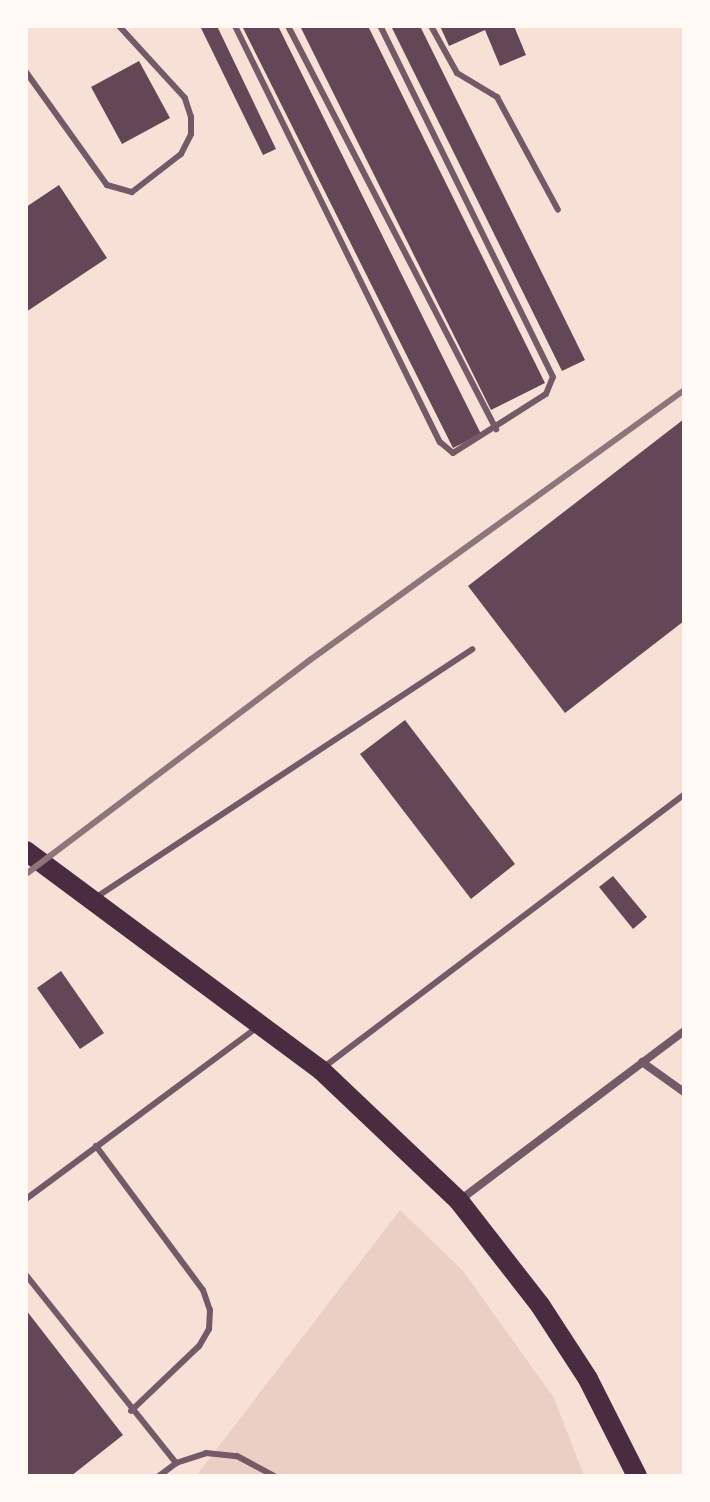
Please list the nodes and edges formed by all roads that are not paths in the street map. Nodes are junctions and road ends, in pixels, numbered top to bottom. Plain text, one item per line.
1 (119, 26) edge
2 (235, 26) edge
3 (288, 26) edge
4 (380, 26) edge
5 (431, 26) edge
6 (26, 72) edge
7 (558, 210) dead end
8 (496, 429) junction
9 (472, 649) dead end
10 (684, 795) edge
11 (26, 851) edge
12 (92, 900) junction
13 (258, 1027) junction
14 (684, 1031) edge
15 (642, 1062) junction
16 (321, 1070) junction
17 (684, 1092) edge
18 (96, 1146) junction
19 (26, 1199) edge
20 (459, 1201) junction
21 (26, 1275) edge
22 (131, 1411) junction
23 (176, 1463) junction
24 (159, 1476) edge
25 (274, 1476) edge
26 (637, 1476) edge

1 - 6 lane
2 - 8 lane
3 - 8 lane
4 - 8 lane
5 - 7 lane
9 - 12 lane
10 - 16 lane
11 - 12 main road
12 - 13 main road
13 - 16 main road
13 - 18 lane
14 - 15 street
15 - 17 street
15 - 20 street
16 - 20 main road
18 - 19 lane
18 - 22 lane
20 - 26 main road
21 - 22 lane
22 - 23 lane
23 - 24 lane
23 - 25 lane

